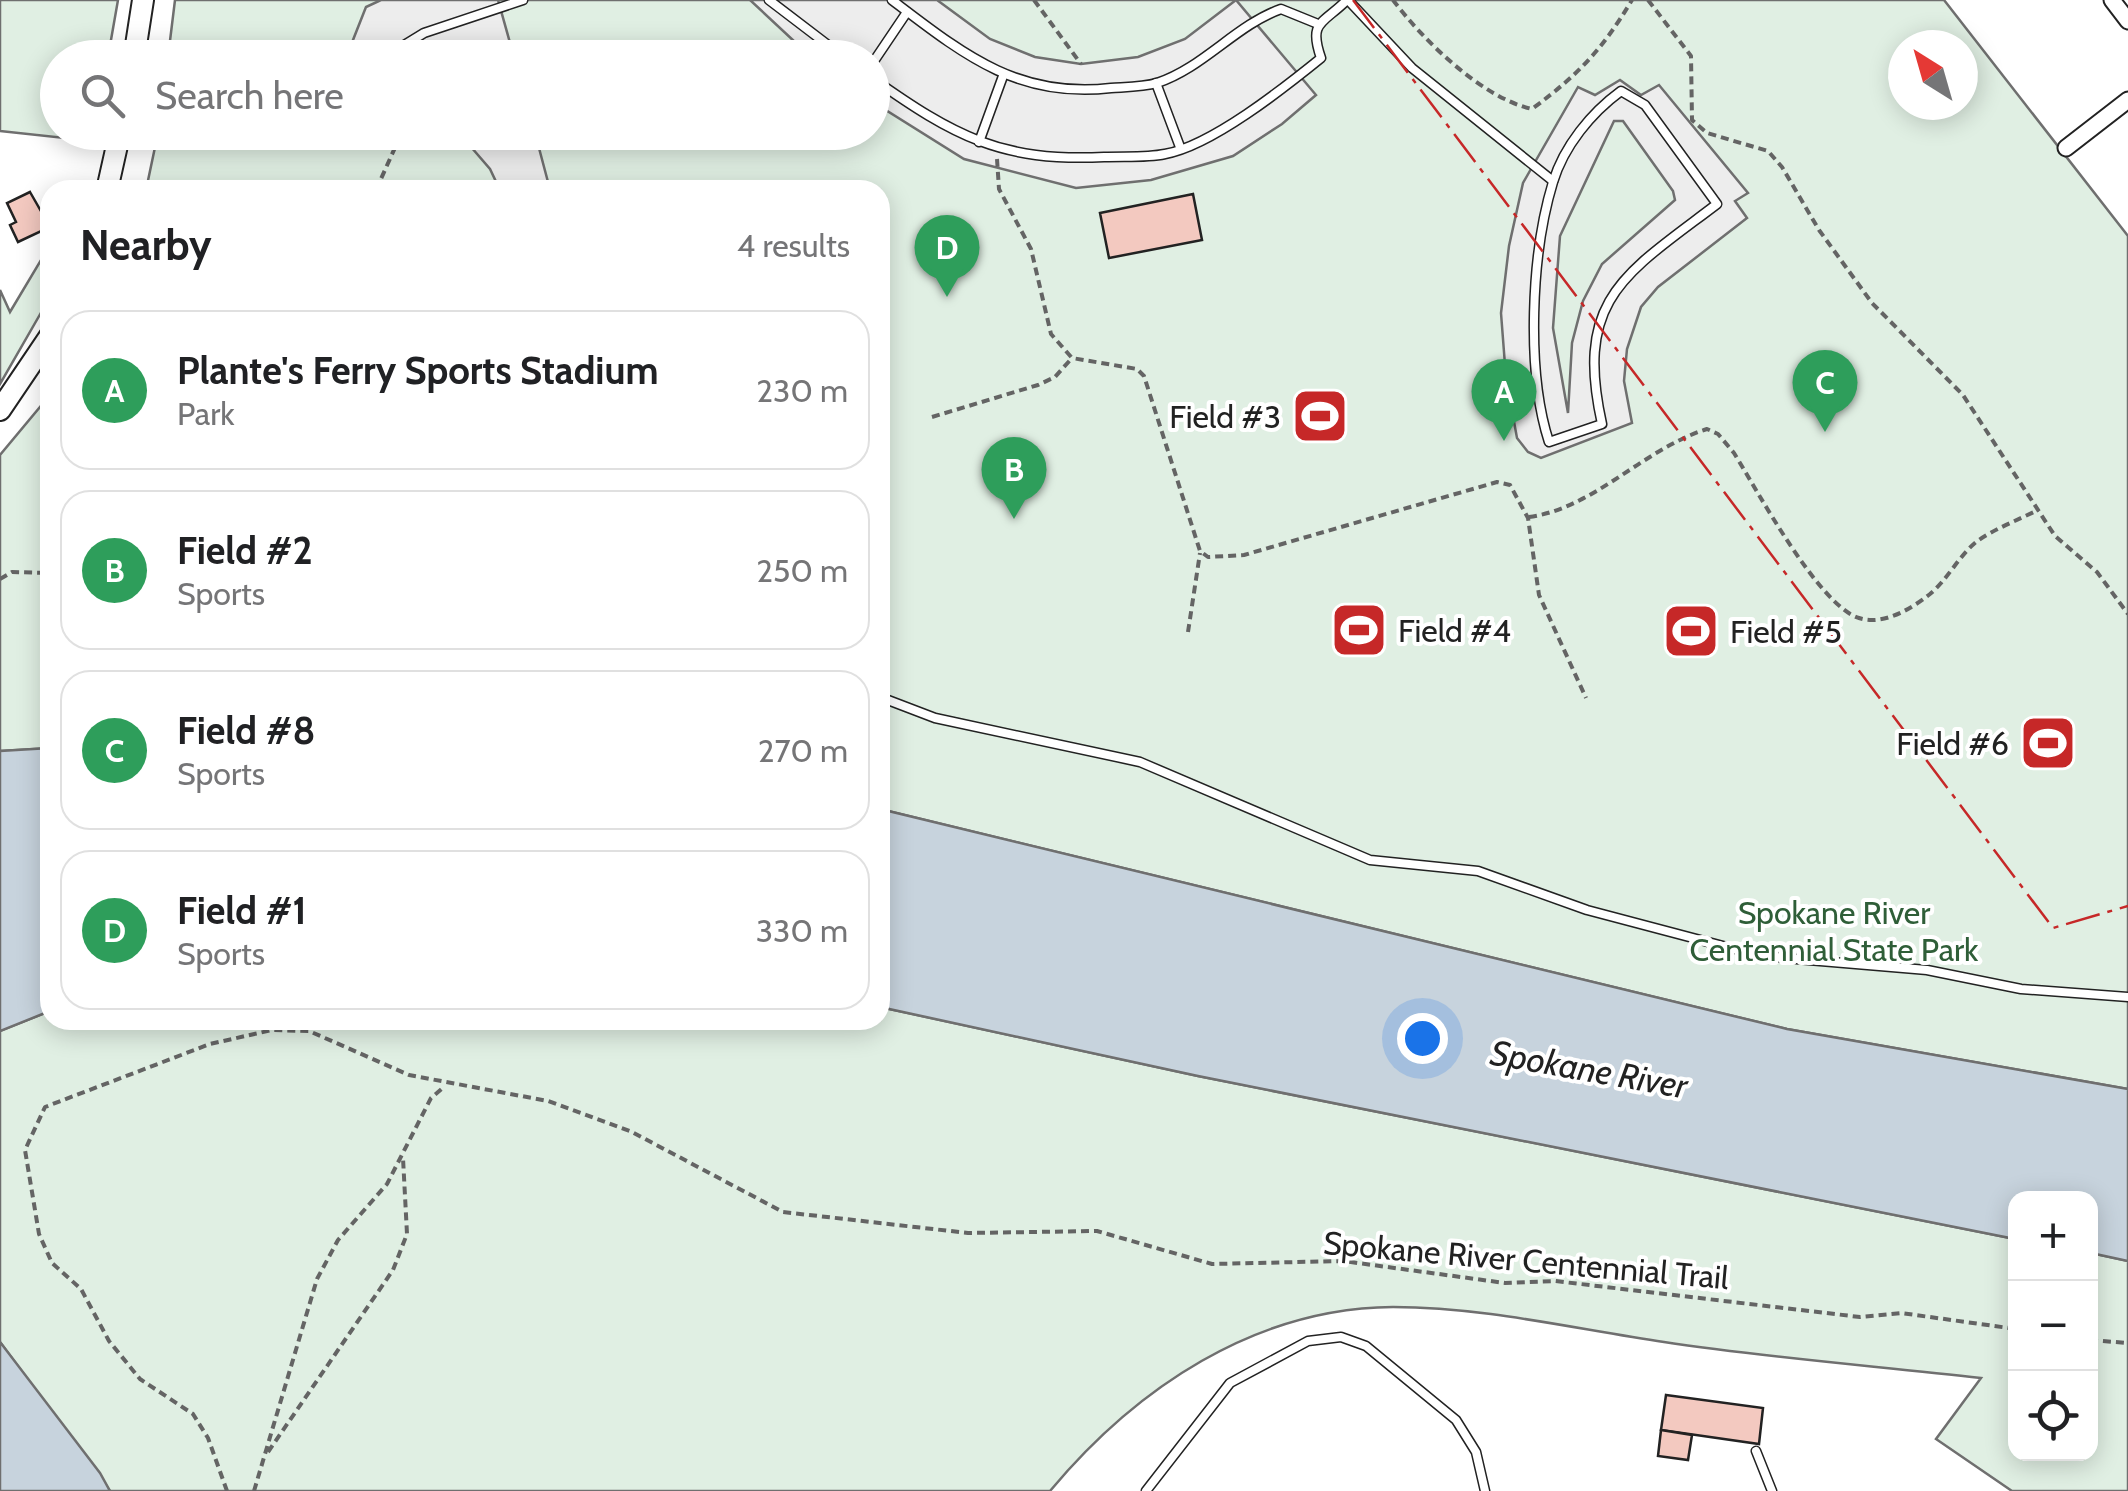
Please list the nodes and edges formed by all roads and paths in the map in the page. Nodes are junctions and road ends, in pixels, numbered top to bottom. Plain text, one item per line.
1 (143, 0) edge
2 (523, 0) edge
3 (768, 0) edge
4 (892, 0) edge
5 (1034, 0) edge
6 (1348, 0) edge
7 (1392, 0) edge
8 (1632, 0) edge
9 (1648, 0) edge
10 (2112, 0) edge
11 (907, 12) junction
12 (2128, 21) edge
13 (1318, 24) junction
14 (137, 40) edge
15 (413, 40) edge
16 (821, 40) edge
17 (888, 40) edge
18 (1081, 64) dead end
19 (1003, 76) junction
20 (1156, 83) junction
21 (890, 91) edge
22 (2128, 100) edge
23 (979, 142) junction
24 (1180, 147) junction
25 (2066, 148) dead end
26 (999, 149) junction
27 (116, 150) edge
28 (394, 150) edge
29 (109, 180) edge
30 (380, 180) edge
31 (1553, 182) junction
32 (40, 351) edge
33 (1072, 358) junction
34 (0, 410) edge
35 (932, 417) dead end
36 (2038, 510) junction
37 (1528, 518) junction
38 (1200, 551) junction
39 (40, 573) edge
40 (0, 580) edge
41 (2128, 614) edge
42 (1188, 632) dead end
43 (1586, 698) dead end
44 (890, 701) edge
45 (2128, 997) edge
46 (446, 1085) junction
47 (403, 1158) junction
48 (2008, 1328) edge
49 (2098, 1341) edge
50 (2128, 1343) edge
51 (1756, 1451) dead end
52 (266, 1456) junction
53 (227, 1491) edge
54 (254, 1491) edge
55 (1146, 1491) edge
56 (1485, 1491) edge
57 (1772, 1491) edge

1 - 14 street
2 - 15 lane
3 - 16 lane
4 - 11 lane
5 - 18 path
6 - 13 lane
6 - 31 lane
7 - 8 path
9 - 36 path
10 - 12 street
11 - 17 lane
11 - 19 lane
13 - 20 lane
13 - 24 lane
19 - 20 lane
19 - 23 lane
20 - 24 lane
21 - 23 lane
22 - 25 street
23 - 26 lane
24 - 26 lane
26 - 33 path
27 - 29 street
28 - 30 path
31 - 31 lane
32 - 34 street
33 - 35 path
33 - 38 path
36 - 37 path
36 - 41 path
37 - 38 path
37 - 43 path
38 - 42 path
39 - 40 path
44 - 45 lane
46 - 47 path
46 - 48 path, Spokane River Centennial Trail
46 - 53 path, Spokane River Centennial Trail
47 - 52 path
47 - 52 path
49 - 50 path
51 - 57 lane
52 - 54 path
55 - 56 lane

